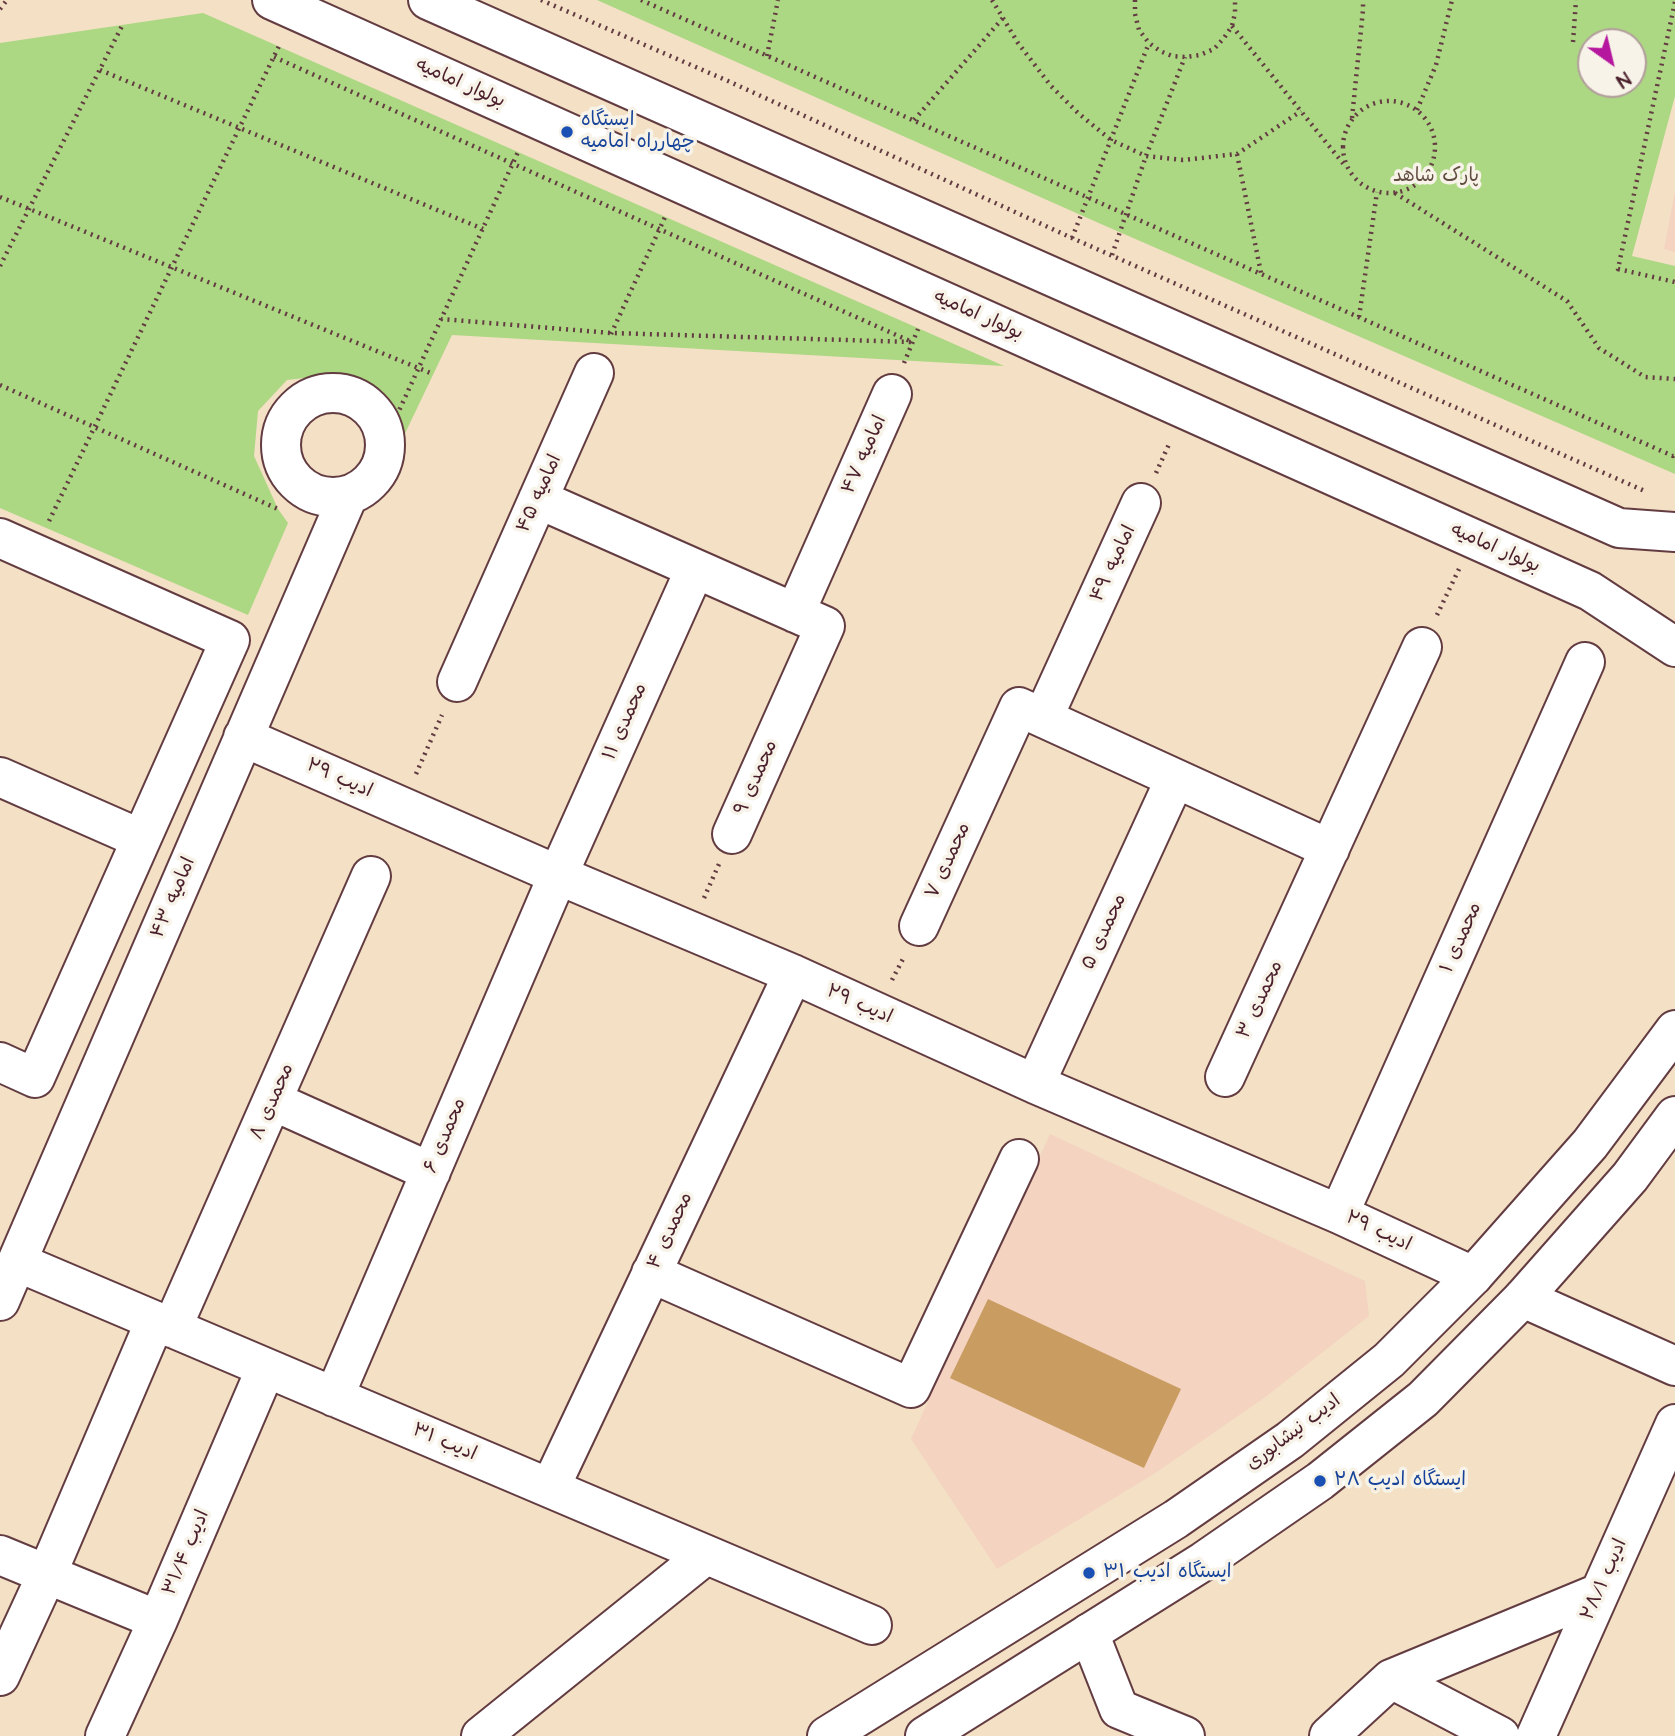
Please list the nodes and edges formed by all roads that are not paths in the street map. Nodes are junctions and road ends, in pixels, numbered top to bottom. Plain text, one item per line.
1 (272, 0) edge
2 (428, 0) edge
3 (594, 373) road end
4 (892, 394) road end
5 (348, 496) junction
6 (538, 499) junction
7 (1141, 503) road end
8 (1675, 532) edge
9 (0, 538) edge
10 (695, 569) junction
11 (810, 620) junction
12 (1422, 647) road end
13 (1675, 648) edge
14 (1585, 663) dead end
15 (457, 682) road end
16 (1031, 713) junction
17 (243, 737) junction
18 (0, 777) edge
19 (1175, 779) junction
20 (732, 834) road end
21 (141, 839) junction
22 (1330, 849) junction
23 (558, 875) junction
24 (371, 876) dead end
25 (919, 926) road end
26 (100, 933) junction
27 (150, 954) junction
28 (793, 974) junction
29 (1675, 1030) edge
30 (0, 1062) edge
31 (1225, 1077) dead end
32 (1035, 1084) junction
33 (273, 1101) junction
34 (1675, 1116) edge
35 (1019, 1159) dead end
36 (431, 1172) junction
37 (1339, 1214) junction
38 (17, 1262) junction
39 (652, 1273) junction
40 (1473, 1276) junction
41 (1523, 1298) junction
42 (0, 1301) edge
43 (163, 1324) junction
44 (1675, 1366) edge
45 (266, 1368) junction
46 (334, 1397) junction
47 (1675, 1424) edge
48 (550, 1488) junction
49 (0, 1555) edge
50 (706, 1555) junction
51 (47, 1574) junction
52 (1600, 1593) junction
53 (158, 1620) junction
54 (872, 1625) dead end
55 (1089, 1633) junction
56 (0, 1676) edge
57 (1391, 1679) junction
58 (1113, 1722) edge
59 (105, 1736) edge
60 (481, 1736) edge
61 (827, 1736) edge
62 (925, 1736) edge
63 (1185, 1736) edge
64 (1329, 1736) edge
65 (1500, 1736) edge
66 (1535, 1736) edge

1 - 13 street, بولوار امامیه
2 - 8 street
3 - 6 street, امامیه ۴۵
4 - 11 street, امامیه ۴۷
5 - 5 street
5 - 17 street, امامیه ۴۳
6 - 10 street
6 - 15 street, امامیه ۴۵
7 - 16 street, امامیه ۴۹
9 - 21 street
10 - 11 street
10 - 23 street, محمدی ۱۱
11 - 20 street, محمدی ۹
12 - 22 street, محمدی ۳
14 - 37 street, محمدی ۱
16 - 19 street
16 - 25 street, محمدی ۷
17 - 23 street, ادیب ۲۹
17 - 27 street, امامیه ۴۳
18 - 21 street
19 - 22 street
19 - 32 street, محمدی ۵
21 - 26 street
22 - 31 street, محمدی ۳
23 - 28 street, ادیب ۲۹
23 - 36 street, محمدی ۶
24 - 33 street, محمدی ۸
26 - 27 street
26 - 30 street
27 - 38 street, امامیه ۴۳
28 - 32 street, ادیب ۲۹
28 - 39 street, محمدی ۴
29 - 40 street, ادیب نیشابوری
32 - 37 street, ادیب ۲۹
33 - 36 street
33 - 43 street, محمدی ۸
34 - 41 street
35 - 39 street
36 - 46 street, محمدی ۶
37 - 40 street, ادیب ۲۹
38 - 42 street, امامیه ۴۳
38 - 43 street, ادیب ۳۱
39 - 48 street, محمدی ۴
40 - 61 street, ادیب نیشابوری
41 - 44 street
41 - 55 street
43 - 45 street, ادیب ۳۱
43 - 51 street, محمدی ۸
45 - 46 street, ادیب ۳۱
45 - 53 street, ادیب ۳۱/۴
46 - 48 street, ادیب ۳۱
47 - 52 street, ادیب ۲۸/۱
48 - 50 street, ادیب ۳۱
49 - 51 street
50 - 54 street, ادیب ۳۱
50 - 60 street
51 - 53 street
51 - 56 street, محمدی ۸
52 - 57 street
52 - 66 street, ادیب ۲۸/۱
53 - 59 street, ادیب ۳۱/۴
55 - 58 street
55 - 62 street
57 - 64 street
57 - 65 street
58 - 63 street

